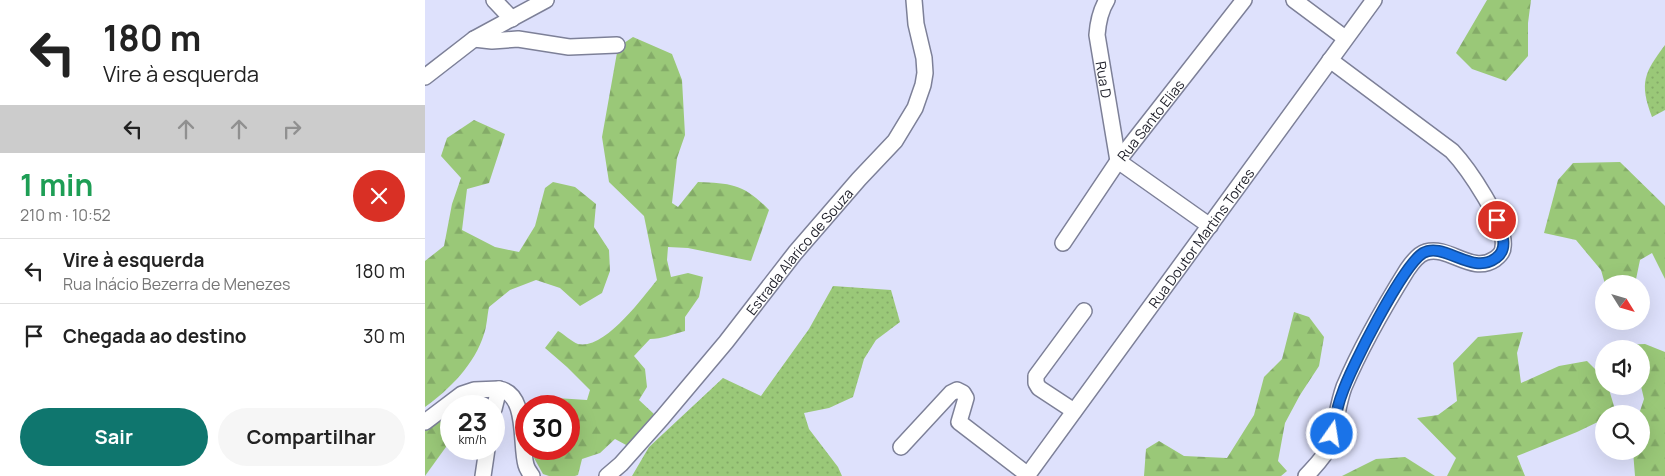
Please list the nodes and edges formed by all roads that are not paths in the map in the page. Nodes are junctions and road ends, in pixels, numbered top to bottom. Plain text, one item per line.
1 (494, 0) edge
2 (546, 0) edge
3 (914, 0) edge
4 (1107, 0) edge
5 (1244, 0) edge
6 (1294, 0) edge
7 (1374, 0) edge
8 (512, 19) junction
9 (1345, 38) junction
10 (474, 39) junction
11 (617, 45) dead end
12 (1330, 60) junction
13 (425, 77) edge
14 (1118, 161) junction
15 (1209, 226) junction
16 (1063, 243) dead end
17 (1084, 311) dead end
18 (499, 389) junction
19 (498, 395) edge
20 (1074, 411) junction
21 (425, 422) edge
22 (901, 447) dead end
23 (485, 460) edge
24 (1027, 475) edge
25 (483, 476) edge
26 (532, 476) edge
27 (607, 476) edge
28 (1307, 476) edge

1 - 8 street
2 - 8 street
3 - 27 street, Estrada Alarico de Souza
4 - 14 street, Rua D
5 - 14 street, Rua Santo Elias
6 - 9 street
7 - 9 street, Rua Doutor Martins Torres
8 - 10 street
9 - 12 street, Rua Doutor Martins Torres
10 - 11 street
10 - 13 street
12 - 15 street, Rua Doutor Martins Torres
12 - 28 street
14 - 15 street
14 - 16 street, Rua Santo Elias
15 - 20 street, Rua Doutor Martins Torres
17 - 20 street
18 - 19 street
18 - 21 street
18 - 26 street
20 - 24 street, Rua Doutor Martins Torres
22 - 24 street
23 - 25 street

